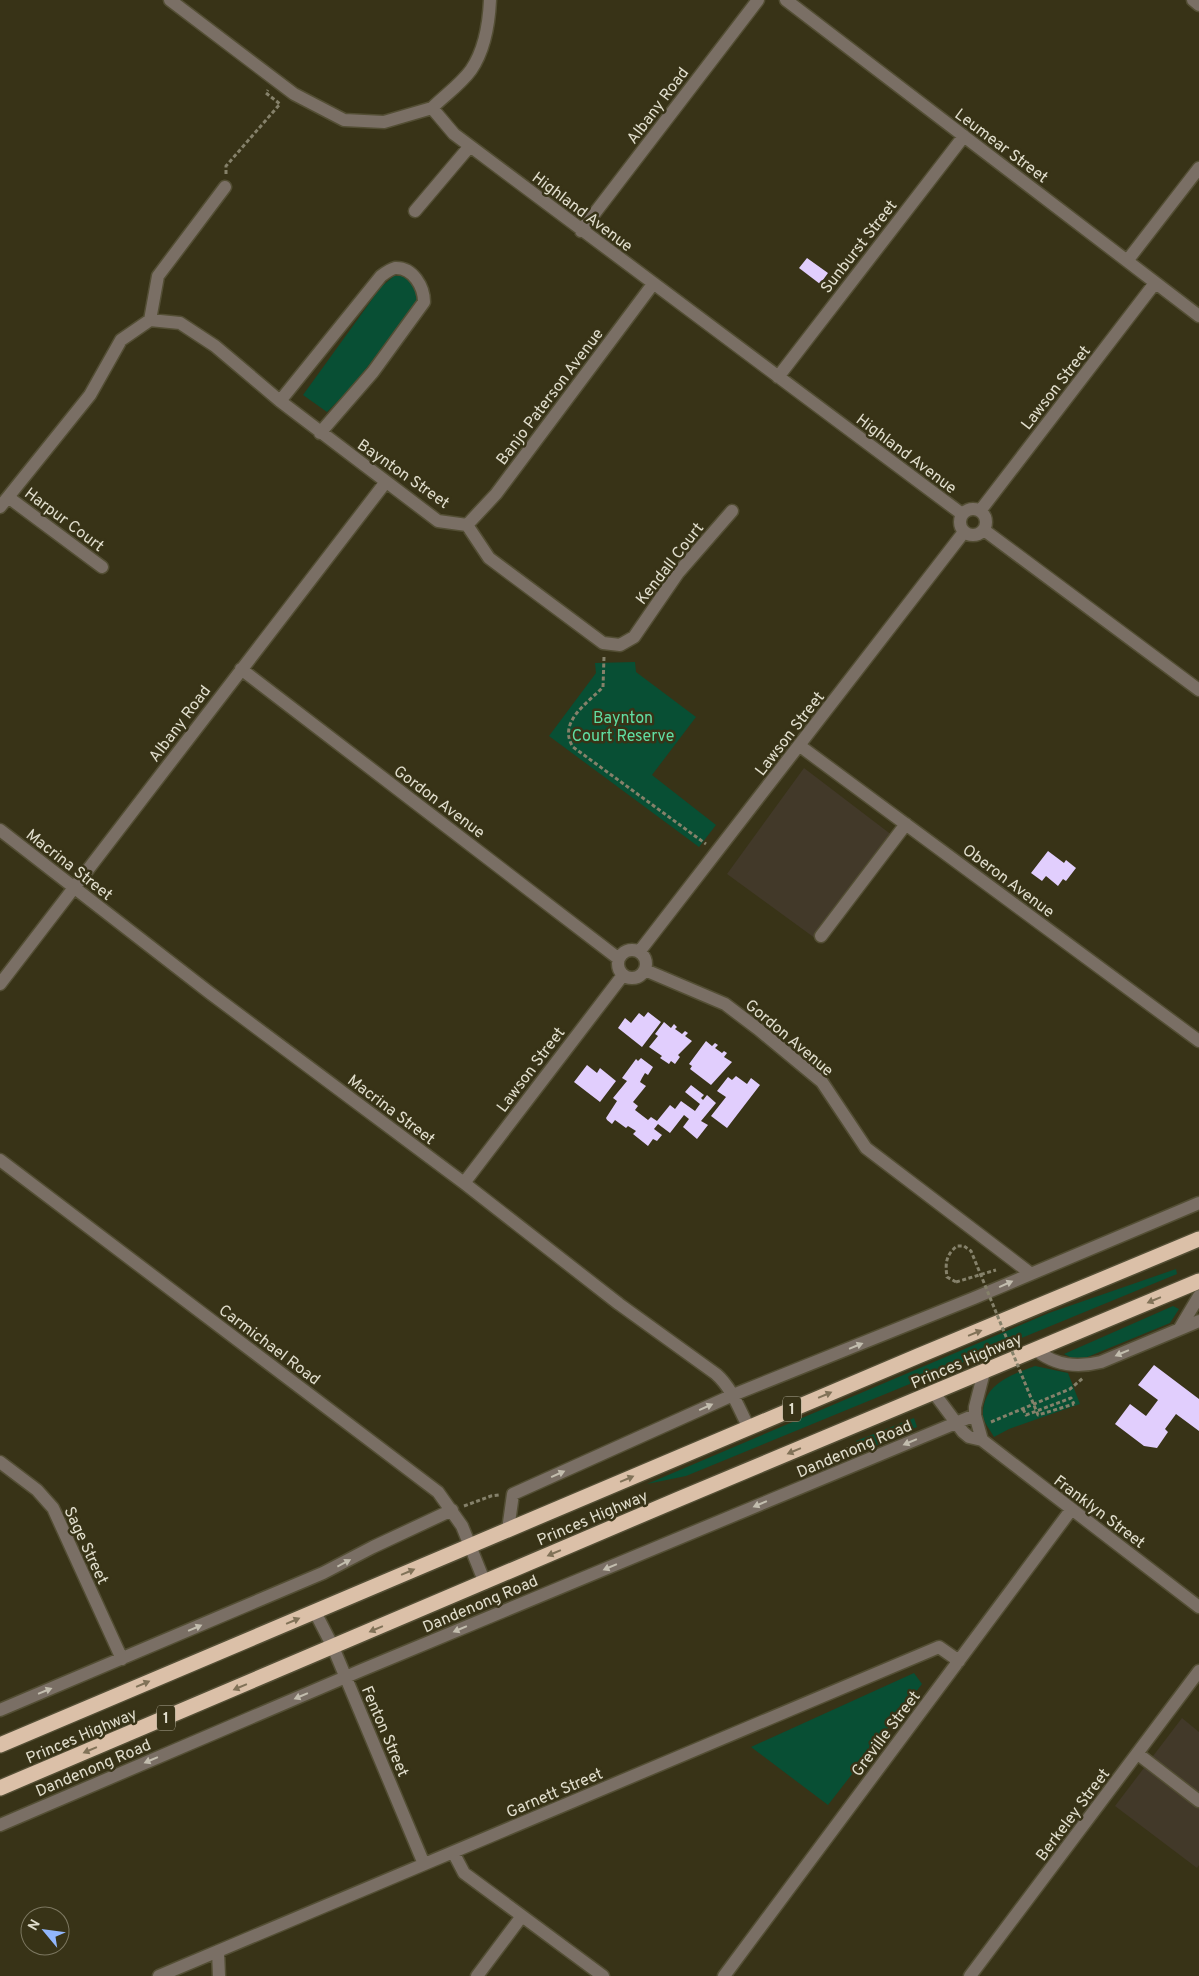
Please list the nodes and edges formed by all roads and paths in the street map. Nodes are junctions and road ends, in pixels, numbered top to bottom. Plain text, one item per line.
1 (170, 0) edge
2 (490, 0) edge
3 (758, 0) edge
4 (786, 0) edge
5 (1193, 0) edge
6 (1199, 5) edge
7 (276, 81) junction
8 (432, 108) junction
9 (964, 136) junction
10 (470, 146) junction
11 (1199, 168) edge
12 (224, 187) joint
13 (415, 211) dead end
14 (581, 231) junction
15 (1127, 261) junction
16 (1155, 283) junction
17 (653, 284) junction
18 (1199, 316) edge
19 (150, 320) junction
20 (778, 377) junction
21 (280, 401) junction
22 (320, 433) junction
23 (385, 483) junction
24 (8, 497) junction
25 (0, 507) edge
26 (980, 510) junction
27 (732, 511) dead end
28 (962, 514) junction
29 (467, 525) junction
30 (984, 530) junction
31 (964, 532) junction
32 (102, 568) dead end
33 (603, 643) junction
34 (241, 669) junction
35 (1199, 690) edge
36 (800, 746) junction
37 (906, 824) junction
38 (0, 830) edge
39 (706, 844) dead end
40 (74, 887) junction
41 (821, 936) dead end
42 (639, 952) junction
43 (619, 959) junction
44 (644, 970) junction
45 (623, 975) junction
46 (0, 984) edge
47 (1199, 1041) edge
48 (0, 1160) edge
49 (464, 1183) junction
50 (1199, 1203) edge
51 (1199, 1240) edge
52 (996, 1270) dead end
53 (1030, 1273) junction
54 (1199, 1281) edge
55 (1199, 1296) edge
56 (1199, 1321) edge
57 (1180, 1328) junction
58 (1036, 1350) junction
59 (984, 1372) junction
60 (1070, 1389) dead end
61 (934, 1393) junction
62 (733, 1395) junction
63 (1023, 1410) junction
64 (975, 1415) junction
65 (991, 1422) dead end
66 (955, 1423) junction
67 (749, 1428) junction
68 (982, 1440) junction
69 (852, 1447) dead end
70 (834, 1454) dead end
71 (0, 1462) edge
72 (513, 1494) junction
73 (452, 1510) junction
74 (1071, 1510) junction
75 (508, 1530) junction
76 (469, 1546) junction
77 (485, 1583) junction
78 (1199, 1607) edge
79 (315, 1612) junction
80 (333, 1647) junction
81 (122, 1659) junction
82 (959, 1661) junction
83 (1199, 1671) edge
84 (345, 1677) junction
85 (0, 1710) edge
86 (0, 1745) edge
87 (1138, 1754) junction
88 (0, 1788) edge
89 (1199, 1802) edge
90 (0, 1825) edge
91 (453, 1852) junction
92 (424, 1864) junction
93 (522, 1916) junction
94 (218, 1951) junction
95 (159, 1976) edge
96 (219, 1976) edge
97 (477, 1976) edge
98 (603, 1976) edge
99 (724, 1976) edge
100 (970, 1976) edge

1 - 7 street
2 - 8 street
3 - 14 street, Albany Road
4 - 9 street, Leumear Street
5 - 6 street
7 - 8 street
7 - 12 path
8 - 10 street, Highland Avenue
9 - 15 street, Leumear Street
9 - 20 street, Sunburst Street
10 - 13 street
10 - 14 street, Highland Avenue
11 - 15 street
12 - 19 street
14 - 17 street, Highland Avenue
15 - 16 street, Leumear Street
16 - 18 street, Leumear Street
16 - 26 street, Lawson Street
17 - 20 street, Highland Avenue
17 - 29 street, Banjo Paterson Avenue
19 - 21 street, Baynton Street
19 - 24 street
20 - 28 street, Highland Avenue
21 - 22 street, Baynton Street
21 - 22 street
22 - 23 street, Baynton Street
23 - 29 street, Baynton Street
23 - 34 street, Albany Road
24 - 25 street
24 - 32 street, Harpur Court
26 - 28 street
26 - 30 street
27 - 33 street, Kendall Court
28 - 31 street
29 - 33 street
30 - 31 street
30 - 35 street
31 - 36 street, Lawson Street
33 - 39 path
34 - 40 street, Albany Road
34 - 43 street, Gordon Avenue
36 - 37 street, Oberon Avenue
36 - 42 street, Lawson Street
37 - 41 street
37 - 47 street, Oberon Avenue
38 - 40 street, Macrina Street
40 - 46 street, Albany Road
40 - 49 street, Macrina Street
42 - 43 street
42 - 44 street
43 - 45 street
44 - 45 street
44 - 53 street, Gordon Avenue
45 - 49 street, Lawson Street
48 - 73 street, Carmichael Road
49 - 62 street, Macrina Street
50 - 53 street
67 -> 51 highway, Princes Highway / 1
52 - 63 path, bridge
62 -> 53 street
54 -> 58 highway, Princes Highway / 1
55 - 57 street
56 - 57 street
57 -> 58 street
58 - 59 highway, Princes Highway / 1
59 - 61 highway, Princes Highway / 1
59 - 64 street
60 - 63 path
61 - 66 street, Franklyn Street
61 -> 77 highway, Princes Highway / 1
62 - 67 street, Macrina Street
72 -> 62 street
63 - 65 path
64 - 66 street, Dandenong Road
64 - 68 street
66 - 68 street, Franklyn Street
66 -> 84 street, Dandenong Road
75 -> 67 highway, Princes Highway / 1
68 - 74 street, Franklyn Street
69 - 70 path
71 - 81 street, Sage Street
72 - 73 path
72 - 75 street
73 - 76 street, Carmichael Road
81 -> 73 street
74 - 78 street, Franklyn Street
74 - 82 street, Greville Street
75 - 76 highway, Princes Highway / 1
76 - 77 street, Carmichael Road
79 -> 76 highway, Princes Highway / 1
77 -> 80 highway, Princes Highway / 1
79 - 80 street, Fenton Street
86 -> 79 highway, Princes Highway / 1
80 - 84 street, Fenton Street
80 -> 88 highway, Princes Highway / 1
85 -> 81 street
82 - 91 street, Garnett Street
82 - 99 street, Greville Street
83 - 87 street, Berkeley Street
84 -> 90 street, Dandenong Road
84 - 92 street, Fenton Street
87 - 89 street
87 - 100 street, Berkeley Street
91 - 92 street, Garnett Street
91 - 93 street
92 - 94 street, Garnett Street
93 - 97 street
93 - 98 street
94 - 95 street, Garnett Street
94 - 96 street

